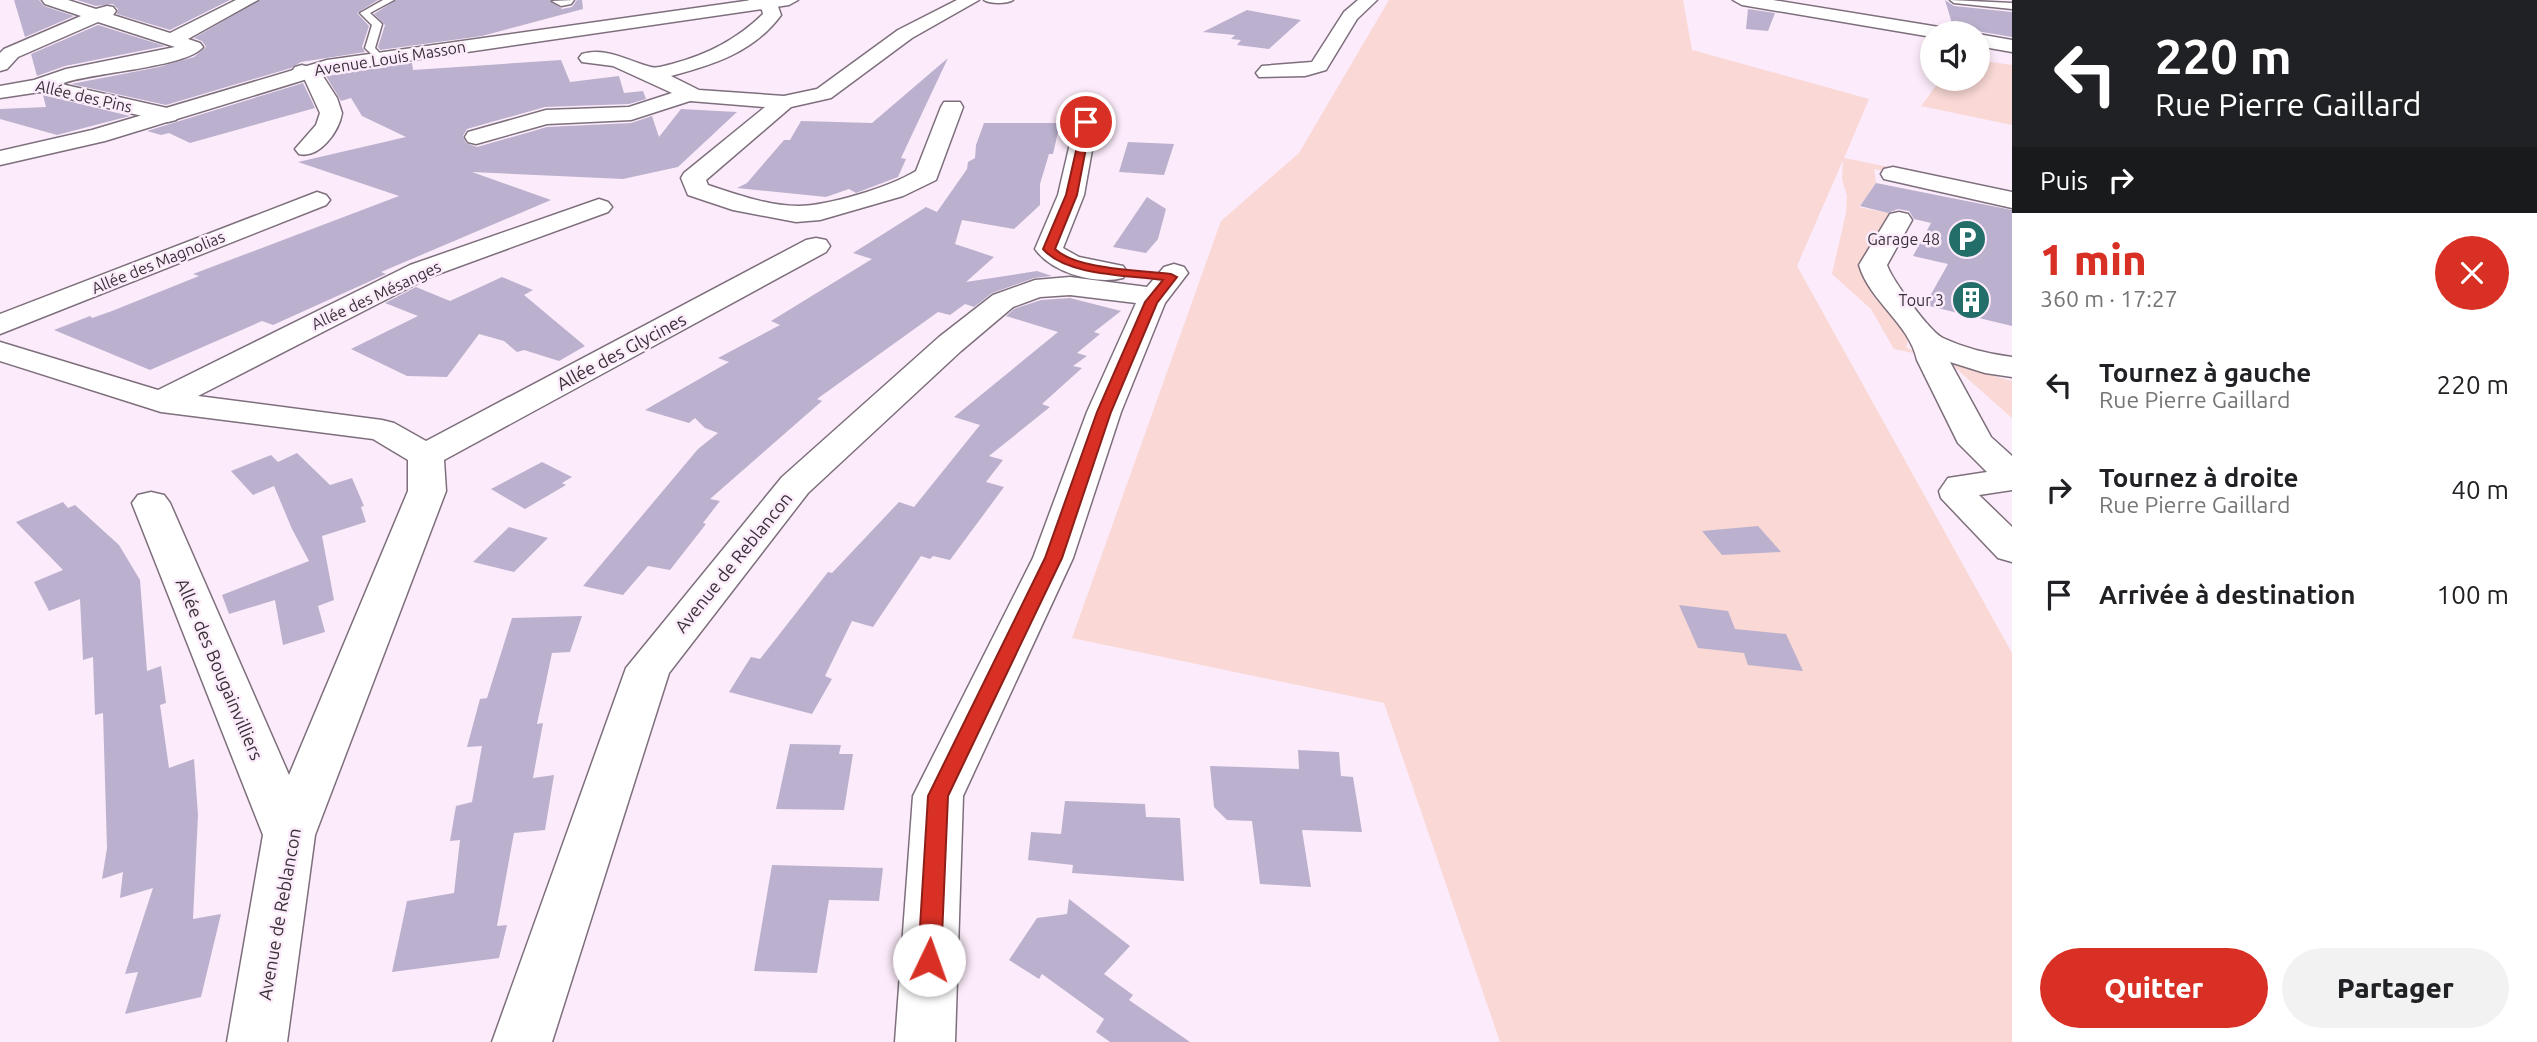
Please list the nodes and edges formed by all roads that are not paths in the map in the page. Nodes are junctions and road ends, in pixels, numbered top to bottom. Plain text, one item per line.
1 (51, 0) edge
2 (249, 0) edge
3 (390, 0) edge
4 (789, 0) edge
5 (970, 0) edge
6 (988, 0) edge
7 (1009, 0) edge
8 (1368, 0) edge
9 (1742, 0) edge
10 (1954, 0) edge
11 (761, 2) edge
12 (124, 4) dead end
13 (2012, 6) edge
14 (97, 15) junction
15 (1920, 30) edge
16 (172, 40) junction
17 (1990, 42) edge
18 (2012, 46) edge
19 (589, 58) dead end
20 (380, 59) junction
21 (0, 65) edge
22 (302, 71) junction
23 (1266, 74) dead end
24 (652, 75) junction
25 (0, 77) edge
26 (39, 86) junction
27 (0, 92) edge
28 (690, 94) junction
29 (784, 102) junction
30 (952, 107) dead end
31 (168, 115) junction
32 (1086, 122) dead end
33 (476, 137) dead end
34 (307, 149) dead end
35 (0, 158) edge
36 (1893, 174) dead end
37 (317, 200) dead end
38 (2012, 200) edge
39 (599, 207) dead end
40 (1899, 220) dead end
41 (816, 246) dead end
42 (1167, 282) junction
43 (0, 325) edge
44 (1929, 344) junction
45 (0, 351) edge
46 (2012, 367) edge
47 (161, 402) junction
48 (426, 455) junction
49 (152, 503) dead end
50 (2012, 549) edge
51 (289, 835) junction
52 (257, 1042) edge
53 (522, 1042) edge
54 (925, 1042) edge

1 - 14 street
2 - 16 street
3 - 20 lane
4 - 11 street, Avenue Louis Masson
5 - 29 street
6 - 7 lane
8 - 23 street
9 - 15 street
10 - 13 lane
11 - 20 street, Avenue Louis Masson
11 - 24 street
12 - 14 street
14 - 16 street
14 - 21 street
16 - 26 street
17 - 18 street
19 - 24 street
20 - 22 street, Avenue Louis Masson
22 - 31 street, Avenue Louis Masson
22 - 34 street
24 - 28 street
25 - 26 street, Allée des Pins
26 - 27 street
26 - 31 street, Allée des Pins
28 - 29 street
28 - 33 street
29 - 30 street
31 - 35 street, Avenue Louis Masson
32 - 42 street
36 - 38 street
37 - 43 street, Allée des Magnolias
39 - 47 street, Allée des Mésanges
40 - 44 street
41 - 48 street, Allée des Glycines
42 - 53 street, Avenue de Reblancon
42 - 54 street
44 - 46 street
44 - 50 street
45 - 47 street
47 - 48 street
48 - 51 street, Avenue de Reblancon
49 - 51 street, Allée des Bougainvilliers
51 - 52 street, Avenue de Reblancon

